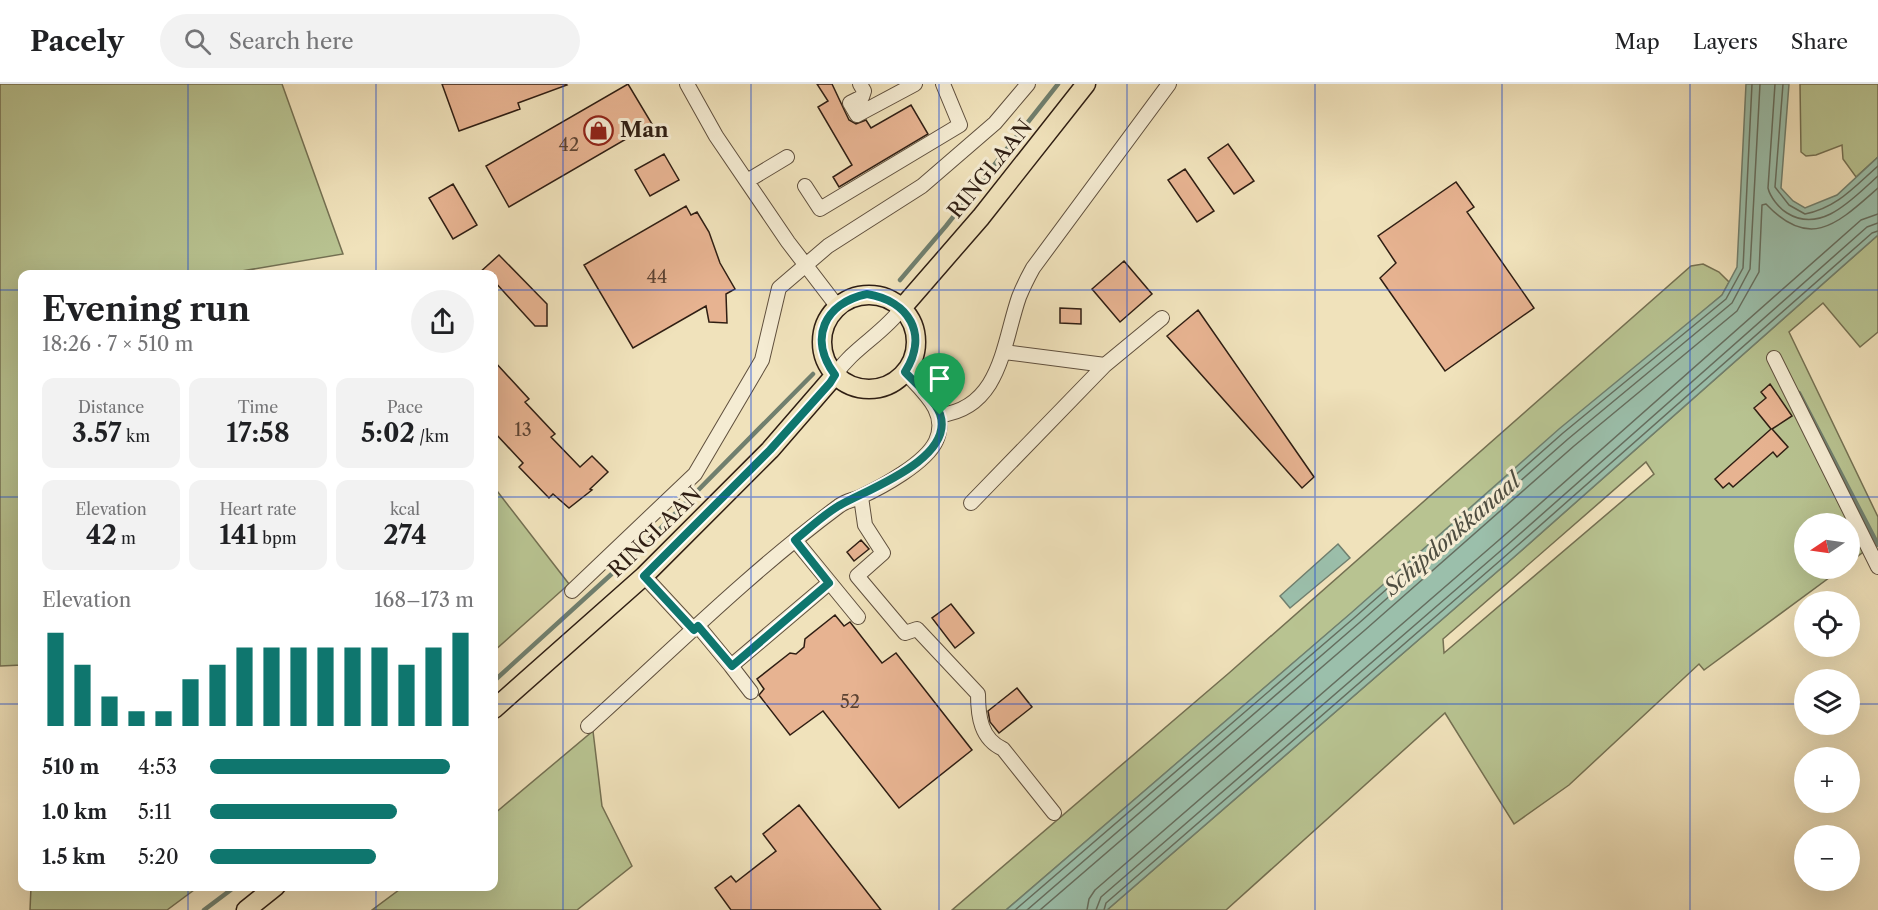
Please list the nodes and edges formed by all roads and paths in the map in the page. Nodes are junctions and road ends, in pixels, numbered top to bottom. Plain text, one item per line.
1 (687, 84) edge
2 (860, 84) edge
3 (915, 84) edge
4 (943, 84) edge
5 (1028, 84) edge
6 (1086, 84) edge
7 (1169, 84) edge
8 (787, 157) dead end
9 (747, 181) junction
10 (805, 186) dead end
11 (804, 264) junction
12 (837, 306) junction
13 (902, 308) junction
14 (1162, 318) dead end
15 (1004, 352) junction
16 (1774, 358) dead end
17 (1105, 365) junction
18 (905, 372) junction
19 (835, 375) junction
20 (940, 415) junction
21 (861, 497) junction
22 (971, 503) dead end
23 (795, 540) junction
24 (1878, 567) edge
25 (644, 576) junction
26 (829, 583) junction
27 (572, 591) dead end
28 (858, 617) dead end
29 (696, 628) junction
30 (732, 666) junction
31 (751, 692) dead end
32 (498, 705) edge
33 (588, 726) dead end
34 (1054, 813) dead end
35 (270, 891) edge
36 (246, 910) edge

1 - 9 street
2 - 3 street
4 - 10 street
5 - 11 street, RINGLAAN
6 - 13 main road, RINGLAAN
7 - 15 street
8 - 9 street
9 - 11 street
11 - 12 street
11 - 27 street, RINGLAAN
12 - 13 main road
12 - 19 main road
13 - 18 main road
13 - 19 street
14 - 17 street
15 - 17 street
15 - 20 street
16 - 24 street
17 - 22 street
18 - 19 main road
18 - 20 street
19 - 25 main road, RINGLAAN
20 - 21 street
21 - 23 street
21 - 34 street
23 - 26 street
23 - 29 street
25 - 29 street
25 - 32 main road, RINGLAAN
26 - 28 street
26 - 30 street
29 - 30 street
29 - 33 street
30 - 31 street
35 - 36 main road

